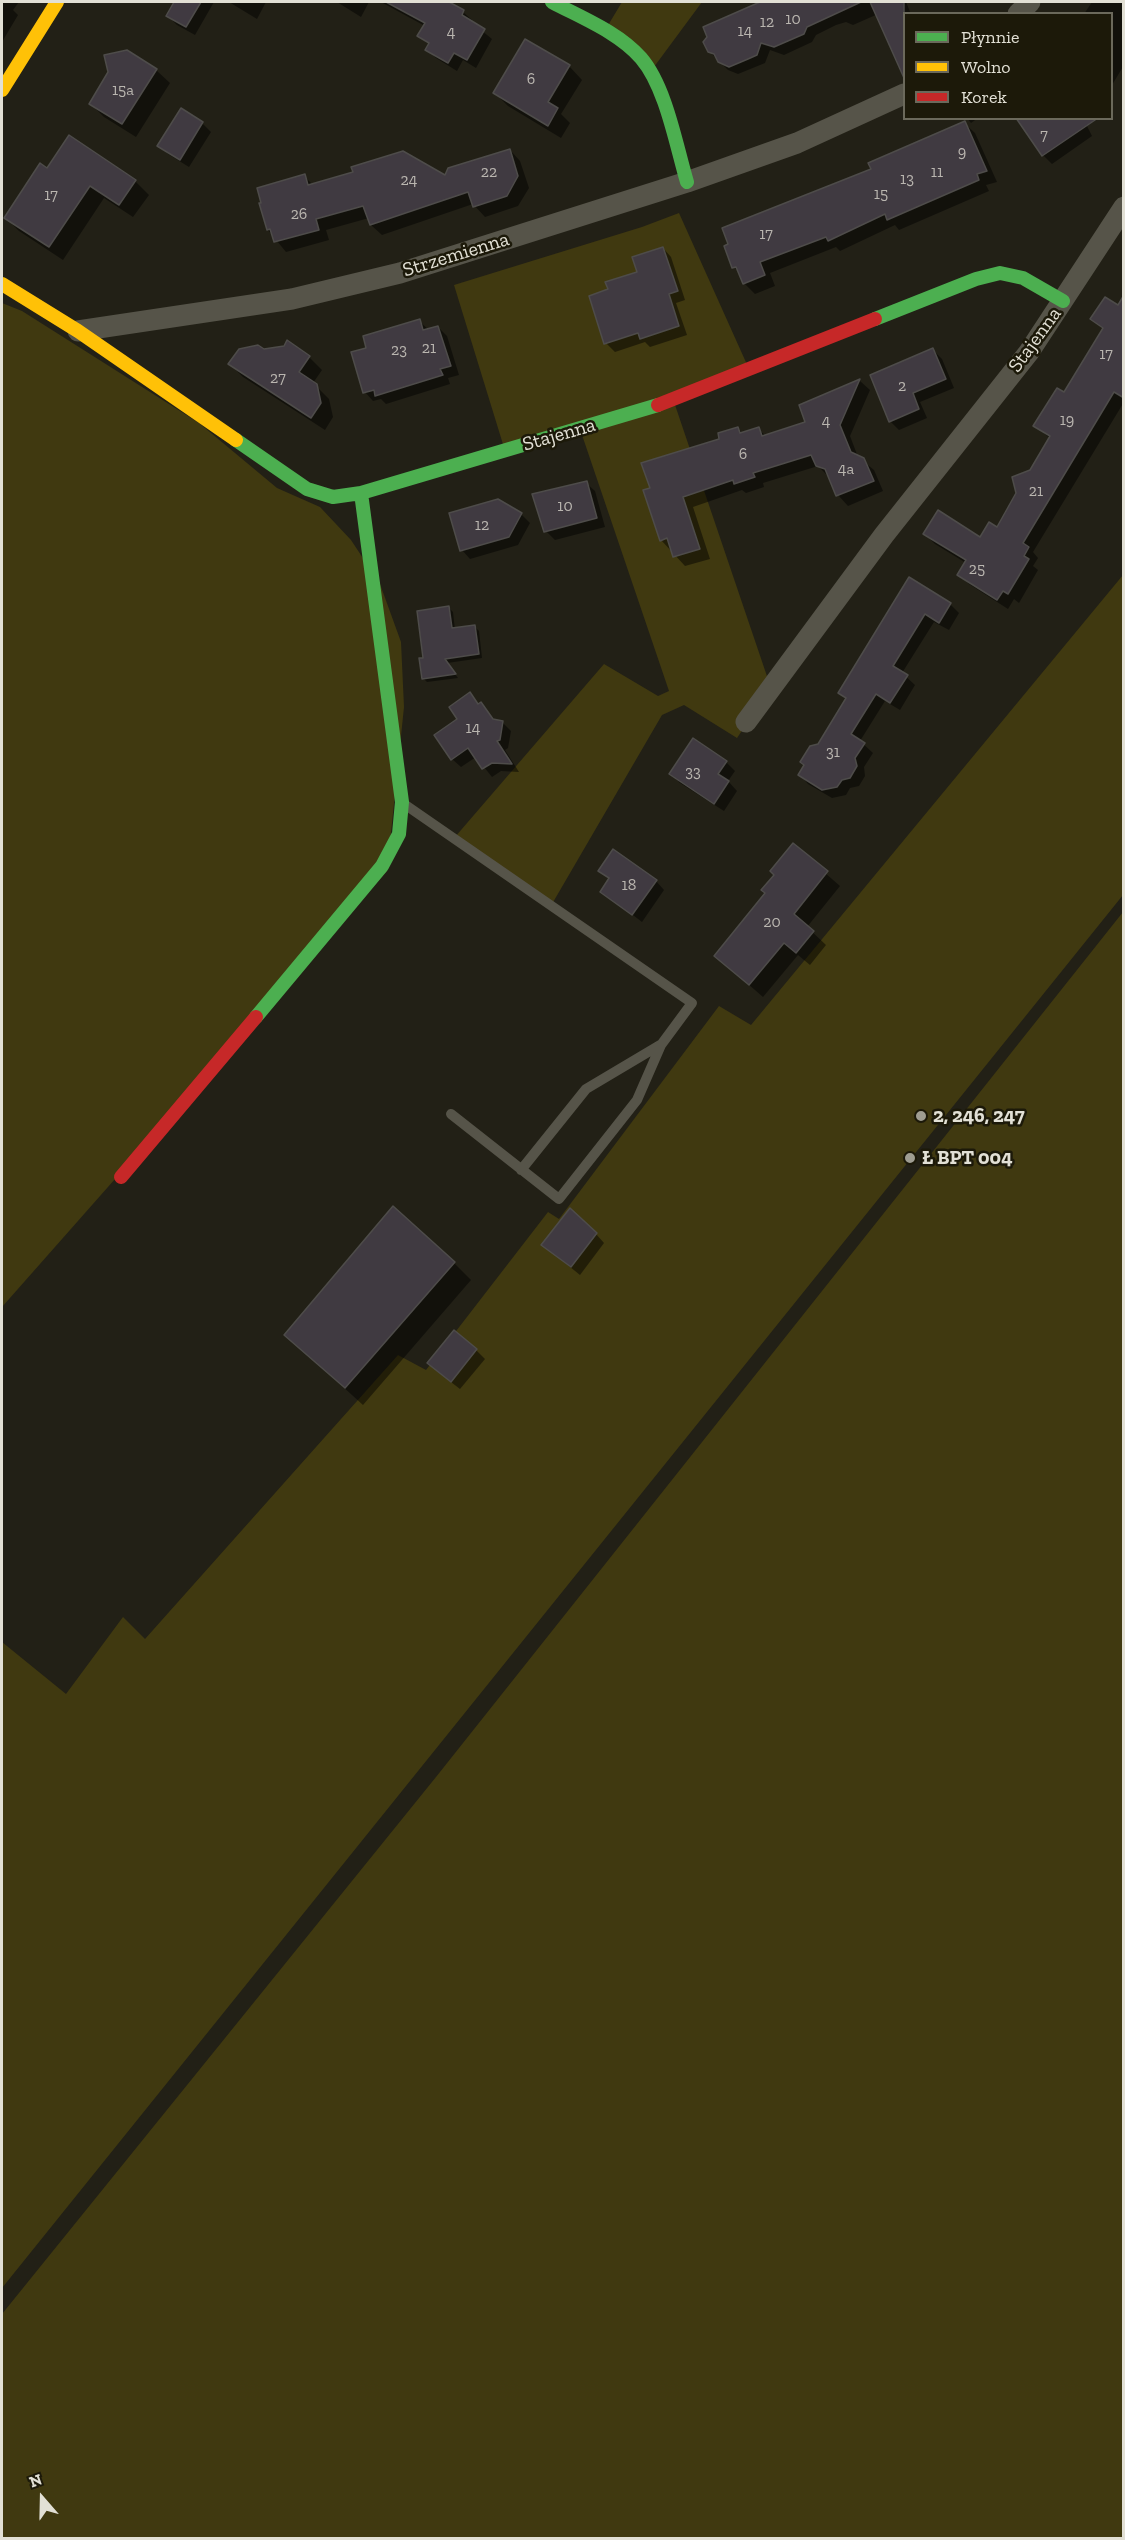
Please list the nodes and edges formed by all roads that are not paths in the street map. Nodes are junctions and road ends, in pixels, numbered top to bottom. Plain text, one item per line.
1 (57, 2) edge
2 (552, 2) edge
3 (2, 90) edge
4 (903, 94) edge
5 (687, 182) junction
6 (1124, 207) edge
7 (2, 284) edge
8 (1063, 301) junction
9 (78, 331) junction
10 (360, 492) junction
11 (746, 722) dead end
12 (402, 802) junction
13 (661, 1045) junction
14 (451, 1114) dead end
15 (521, 1170) junction
16 (121, 1177) dead end

1 - 3 street
2 - 5 street
4 - 5 street, Strzemienna
5 - 9 street, Strzemienna
6 - 8 street, Stajenna
7 - 9 street
8 - 10 street, Stajenna
8 - 11 street, Stajenna
9 - 10 street, Stajenna
10 - 12 street
12 - 13 lane
12 - 16 street
13 - 15 lane
13 - 15 lane
14 - 15 lane

